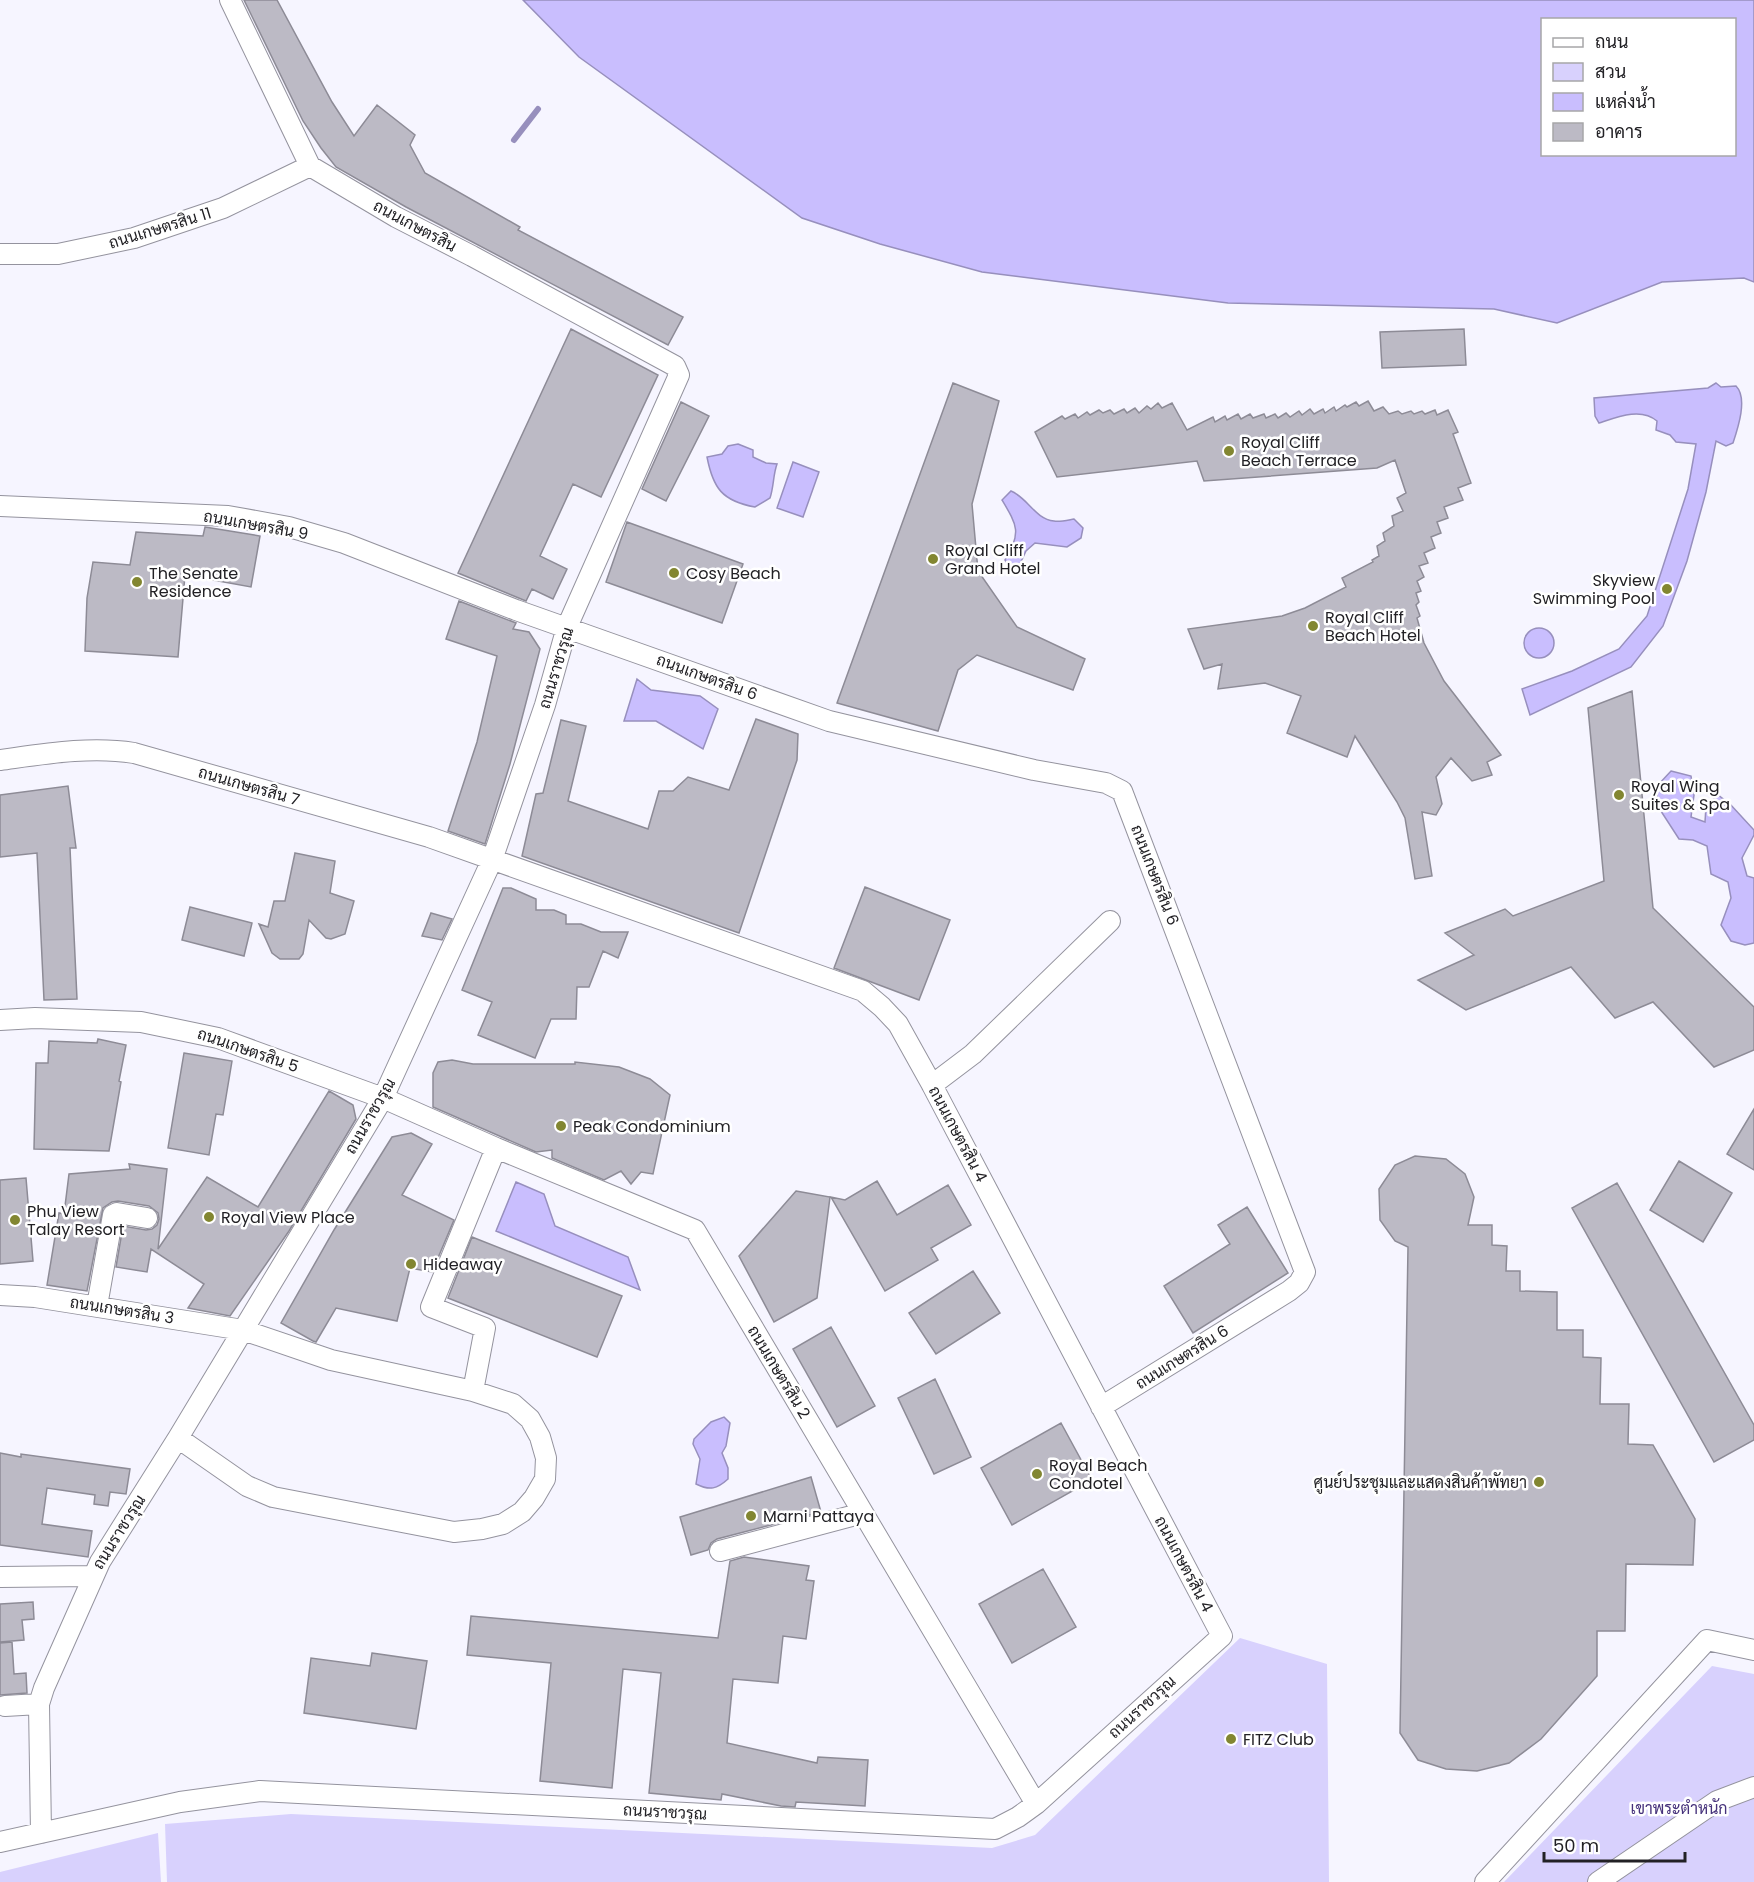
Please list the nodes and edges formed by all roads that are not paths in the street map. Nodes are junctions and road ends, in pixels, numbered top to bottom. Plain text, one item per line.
1 (230, 0) edge
2 (310, 166) junction
3 (0, 254) edge
4 (679, 375) joint
5 (0, 506) edge
6 (567, 627) junction
7 (0, 760) edge
8 (492, 860) junction
9 (1110, 921) dead end
10 (0, 1020) edge
11 (932, 1085) junction
12 (383, 1098) junction
13 (496, 1148) junction
14 (147, 1218) dead end
15 (0, 1295) edge
16 (97, 1306) junction
17 (243, 1329) junction
18 (473, 1391) junction
19 (1101, 1407) junction
20 (178, 1438) junction
21 (863, 1513) junction
22 (720, 1551) dead end
23 (0, 1576) edge
24 (92, 1576) junction
25 (1222, 1636) joint
26 (1754, 1650) edge
27 (39, 1704) junction
28 (5, 1706) dead end
29 (1754, 1787) edge
30 (1036, 1804) junction
31 (41, 1833) junction
32 (0, 1842) edge
33 (1485, 1882) edge
34 (1598, 1882) edge

1 - 2 street
2 - 3 street, ถนนเกษตรสิน 11
2 - 4 street, ถนนเกษตรสิน
4 - 6 street, ถนนราชวรุณ
5 - 6 street, ถนนเกษตรสิน 9
6 - 8 street, ถนนราชวรุณ
6 - 19 street, ถนนเกษตรสิน 6
7 - 8 street, ถนนเกษตรสิน 7
8 - 11 street, ถนนเกษตรสิน 4
8 - 12 street, ถนนราชวรุณ
9 - 11 street
10 - 12 street, ถนนเกษตรสิน 5
11 - 19 street, ถนนเกษตรสิน 4
12 - 13 street, ถนนเกษตรสิน 2
12 - 17 street, ถนนราชวรุณ
13 - 18 street
13 - 21 street, ถนนเกษตรสิน 2
14 - 16 street
15 - 16 street, ถนนเกษตรสิน 3
16 - 17 street, ถนนเกษตรสิน 3
17 - 18 street, ถนนเกษตรสิน 3
17 - 20 street, ถนนราชวรุณ
18 - 20 street, ถนนเกษตรสิน 3
19 - 25 street, ถนนเกษตรสิน 4
20 - 24 street, ถนนราชวรุณ
21 - 22 street
21 - 30 street, ถนนเกษตรสิน 2
23 - 24 street
24 - 27 street, ถนนราชวรุณ
25 - 30 street, ถนนราชวรุณ
26 - 33 street
27 - 28 street
27 - 31 street, ถนนราชวรุณ
29 - 34 street
30 - 31 street, ถนนราชวรุณ
31 - 32 street, ถนนราชวรุณ

